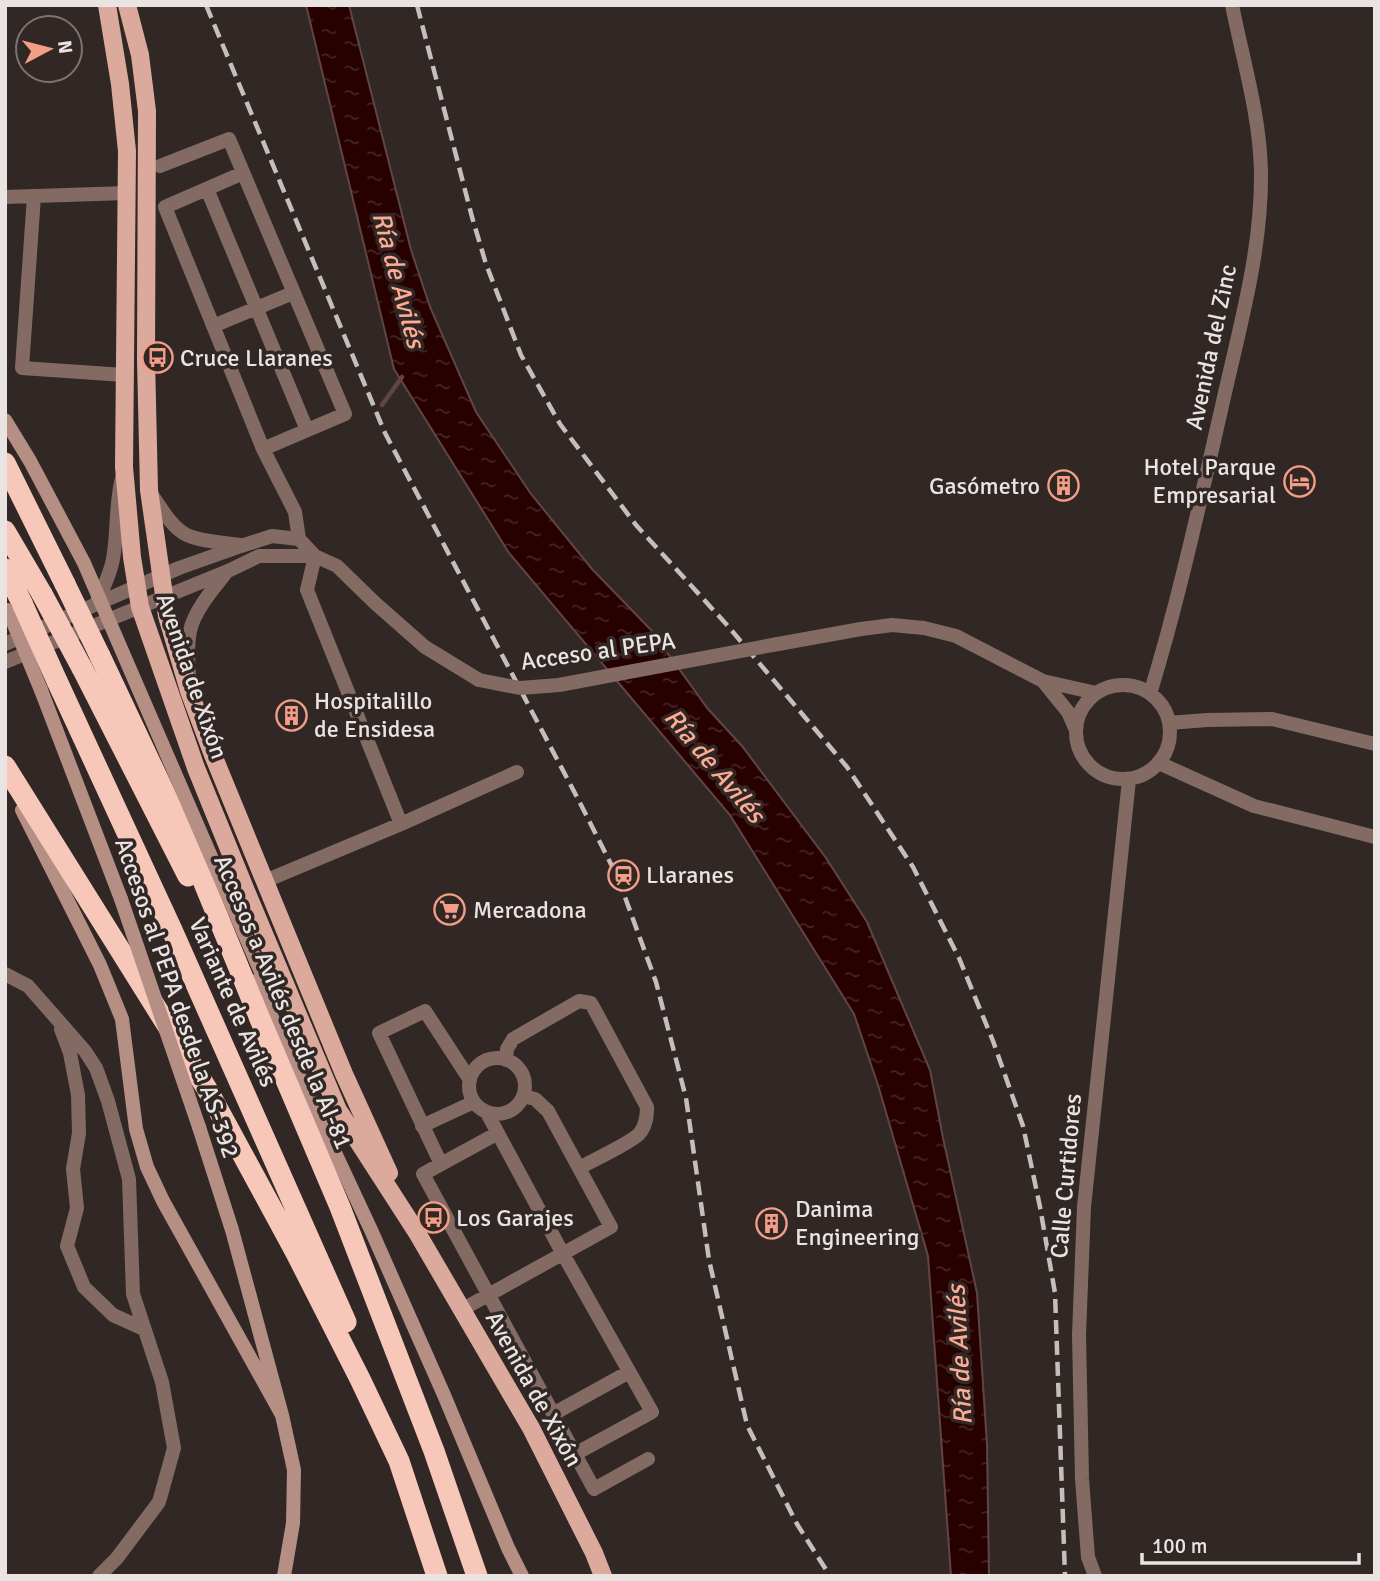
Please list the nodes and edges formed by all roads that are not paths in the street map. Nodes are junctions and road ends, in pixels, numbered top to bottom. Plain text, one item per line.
1 (107, 5) edge
2 (127, 5) edge
3 (1231, 5) edge
4 (160, 166) dead end
5 (243, 173) junction
6 (207, 189) junction
7 (127, 193) junction
8 (34, 196) junction
9 (5, 197) edge
10 (293, 293) junction
11 (256, 308) junction
12 (213, 326) junction
13 (124, 375) junction
14 (5, 420) edge
15 (307, 430) junction
16 (263, 449) junction
17 (5, 463) edge
18 (124, 467) junction
19 (149, 490) junction
20 (5, 531) edge
21 (299, 539) junction
22 (241, 546) junction
23 (315, 556) junction
24 (5, 569) edge
25 (228, 571) junction
26 (161, 576) junction
27 (137, 586) junction
28 (164, 597) junction
29 (12, 605) edge
30 (95, 605) junction
31 (139, 607) junction
32 (5, 644) edge
33 (5, 662) edge
34 (1043, 681) junction
35 (49, 685) junction
36 (189, 691) junction
37 (1096, 692) junction
38 (1150, 694) junction
39 (1169, 723) junction
40 (1075, 728) junction
41 (1375, 744) edge
42 (1159, 763) junction
43 (5, 766) edge
44 (517, 772) dead end
45 (5, 778) edge
46 (1129, 780) junction
47 (401, 824) junction
48 (183, 832) junction
49 (1375, 837) edge
50 (265, 881) junction
51 (5, 974) edge
52 (257, 1012) junction
53 (57, 1018) junction
54 (506, 1060) junction
55 (470, 1080) junction
56 (523, 1096) junction
57 (474, 1102) junction
58 (487, 1113) junction
59 (422, 1126) junction
60 (498, 1133) junction
61 (330, 1139) junction
62 (441, 1164) junction
63 (579, 1168) junction
64 (415, 1231) junction
65 (563, 1254) junction
66 (489, 1295) junction
67 (461, 1310) junction
68 (144, 1329) junction
69 (629, 1372) junction
70 (280, 1411) junction
71 (553, 1414) junction
72 (575, 1454) junction
73 (648, 1459) dead end
74 (399, 1461) junction
75 (99, 1576) edge
76 (284, 1576) edge
77 (437, 1576) edge
78 (477, 1576) edge
79 (522, 1576) edge
80 (603, 1576) edge
81 (1095, 1576) edge

1 - 7 main road, Avenida de Xixón
2 - 19 main road, Avenida de Xixón
3 - 38 street, Avenida del Zinc
4 - 5 street
5 - 6 street
5 - 10 street
6 - 11 street
6 - 12 street
7 - 8 street
7 - 13 main road, Avenida de Xixón
8 - 9 street
8 - 13 street
10 - 11 street
10 - 15 street
11 - 12 street
11 - 15 street
12 - 16 street
13 - 18 main road, Avenida de Xixón
14 - 61 main road, bridge
15 - 16 street
16 - 21 street
17 - 48 highway, Accesos a Avilés desde la AI-81, bridge
18 - 27 main road, Avenida de Xixón
18 - 30 street
19 - 22 street
19 - 26 main road, Avenida de Xixón
20 - 52 highway, Variante de Avilés, bridge
21 - 22 street
21 - 23 street, Acceso al PEPA
22 - 26 street
23 - 25 street
23 - 34 street, Acceso al PEPA, bridge
23 - 47 street
24 - 29 highway, Variante de Avilés
25 - 28 street
25 - 36 street
26 - 27 street
26 - 28 main road, Avenida de Xixón
27 - 30 street
27 - 31 main road, Avenida de Xixón
28 - 31 street
28 - 36 main road, Avenida de Xixón
29 - 35 highway, Variante de Avilés, bridge
30 - 32 street
31 - 33 street
31 - 64 main road, Avenida de Xixón
34 - 37 street
34 - 40 street
35 - 70 main road, Accesos al PEPA desde la AS-392, bridge
35 - 74 highway, Variante de Avilés
36 - 50 main road, Avenida de Xixón
37 - 38 street
37 - 40 street
38 - 39 street
39 - 41 street
39 - 42 street
40 - 46 street
42 - 46 street
42 - 49 street
43 - 74 highway
44 - 47 street
45 - 70 main road, Accesos al PEPA desde la AS-392
46 - 81 street, Calle Curtidores
47 - 50 street
48 - 52 highway, Accesos a Avilés desde la AI-81
48 - 61 main road
50 - 64 main road, Avenida de Xixón
51 - 53 street
52 - 78 highway, Accesos a Avilés desde la AI-81
53 - 68 street
53 - 68 street
54 - 55 street
54 - 56 street
54 - 63 street
55 - 57 street
55 - 59 street
56 - 58 street
56 - 63 street
57 - 58 street
57 - 59 street
58 - 60 street
59 - 62 street
60 - 62 street
60 - 65 street
61 - 79 main road
62 - 66 street
63 - 65 street
64 - 67 main road, Avenida de Xixón
65 - 66 street
65 - 69 street
66 - 67 street
66 - 71 street
67 - 80 main road, Avenida de Xixón
68 - 75 street
69 - 71 street
69 - 72 street
70 - 76 main road, Accesos al PEPA desde la AS-392
71 - 72 street
72 - 73 street
74 - 77 highway

